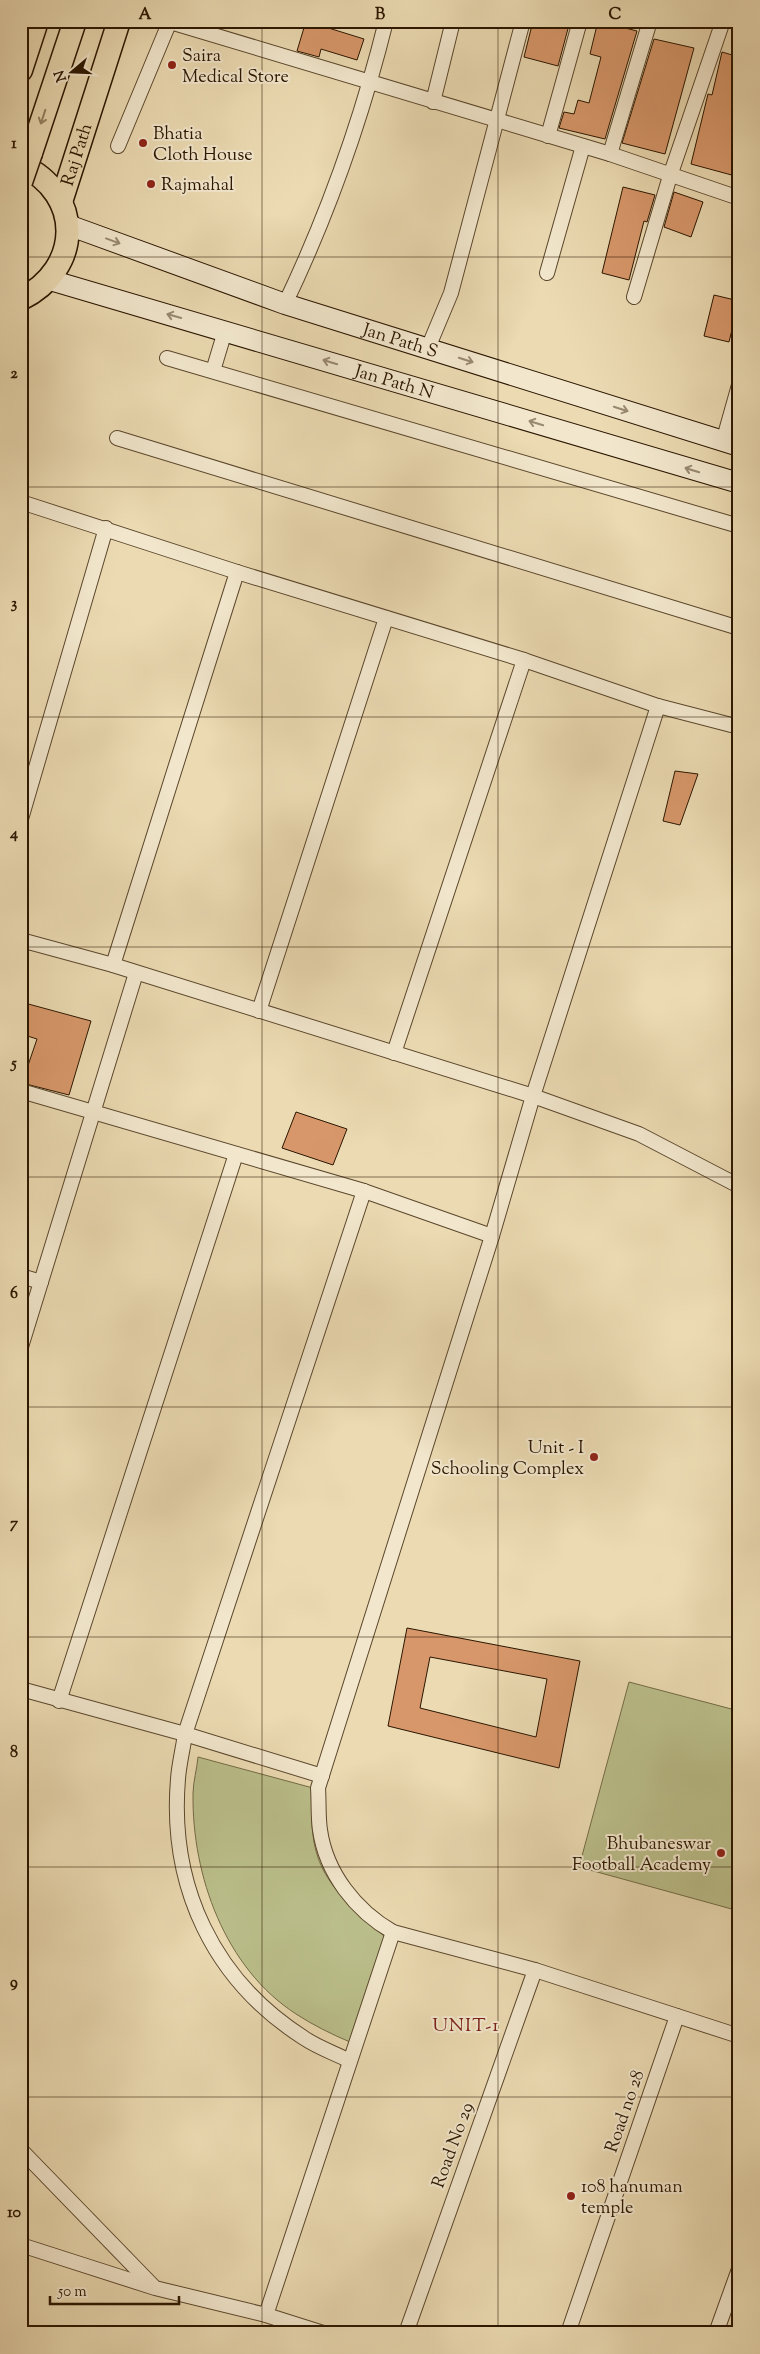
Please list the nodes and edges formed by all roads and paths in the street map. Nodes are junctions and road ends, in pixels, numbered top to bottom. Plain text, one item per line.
1 (37, 21) edge
2 (75, 21) edge
3 (119, 21) edge
4 (386, 21) edge
5 (453, 21) edge
6 (523, 21) edge
7 (580, 21) edge
8 (650, 21) edge
9 (723, 21) edge
10 (169, 22) edge
11 (21, 70) edge
12 (371, 82) junction
13 (433, 102) junction
14 (497, 121) junction
15 (548, 136) junction
16 (118, 146) dead end
17 (583, 146) junction
18 (610, 154) junction
19 (26, 159) edge
20 (670, 176) junction
21 (21, 182) edge
22 (739, 198) edge
23 (61, 202) junction
24 (68, 225) junction
25 (547, 273) dead end
26 (50, 280) junction
27 (634, 297) dead end
28 (21, 300) edge
29 (285, 304) junction
30 (225, 331) junction
31 (428, 348) junction
32 (167, 358) dead end
33 (213, 371) junction
34 (739, 385) edge
35 (117, 438) dead end
36 (731, 444) edge
37 (739, 484) edge
38 (21, 502) edge
39 (739, 526) edge
40 (106, 528) junction
41 (237, 572) junction
42 (386, 618) junction
43 (739, 628) edge
44 (524, 660) junction
45 (658, 706) junction
46 (739, 727) edge
47 (21, 819) edge
48 (21, 940) edge
49 (113, 965) junction
50 (136, 973) junction
51 (259, 1011) junction
52 (394, 1053) junction
53 (21, 1091) edge
54 (533, 1096) junction
55 (92, 1113) junction
56 (236, 1154) junction
57 (739, 1186) edge
58 (364, 1191) junction
59 (492, 1236) junction
60 (21, 1276) edge
61 (41, 1282) junction
62 (21, 1347) edge
63 (21, 1689) edge
64 (59, 1701) junction
65 (185, 1734) junction
66 (322, 1776) junction
67 (393, 1932) junction
68 (535, 1970) junction
69 (677, 2016) junction
70 (739, 2036) edge
71 (348, 2060) junction
72 (21, 2150) edge
73 (21, 2245) edge
74 (739, 2269) edge
75 (156, 2288) junction
76 (266, 2315) junction
77 (323, 2333) edge
78 (406, 2333) edge
79 (568, 2333) edge
80 (716, 2333) edge

1 - 11 main road
2 -> 19 main road
3 - 23 main road, Raj Path
4 - 12 street
5 - 13 street
6 - 14 street
7 - 15 street
8 - 18 street
9 - 20 street
10 - 12 street
10 - 16 street
12 - 13 street
12 - 29 street
13 - 14 street
14 - 15 street
14 - 31 street
15 - 17 street
17 - 18 street
17 - 25 street
18 - 20 street
19 - 21 main road, bridge
19 - 23 main road, Raj Path
20 - 22 street
20 - 27 street
23 - 24 main road, Raj Path
24 - 26 main road, Raj Path
24 -> 29 main road, Jan Path S
26 - 28 main road, Raj Path
30 -> 26 main road, Jan Path N
29 - 31 main road, Jan Path S
30 - 33 street
37 -> 30 main road, Jan Path N
31 -> 36 main road, Jan Path S
32 - 33 street
33 - 39 street
34 - 36 street
35 - 43 street
38 - 40 street
40 - 41 street
40 - 47 street
41 - 42 street
41 - 49 street
42 - 44 street
42 - 51 street
44 - 45 street
44 - 52 street
45 - 46 street
45 - 54 street
48 - 49 street
49 - 50 street
50 - 51 street
50 - 55 street
51 - 52 street
52 - 54 street
53 - 55 street
54 - 57 street
54 - 59 street
55 - 56 street
55 - 61 street
56 - 58 street
56 - 64 street
58 - 59 street
58 - 65 street
59 - 66 street
60 - 61 street
61 - 62 street
63 - 64 street
64 - 65 street
65 - 66 street
65 - 71 street
66 - 67 street
67 - 68 street
67 - 71 street
68 - 69 street
68 - 78 street, Road No 29
69 - 70 street
69 - 79 street, Road no 28
71 - 76 street
72 - 75 street
73 - 75 street
74 - 80 street
75 - 76 street
76 - 77 street

